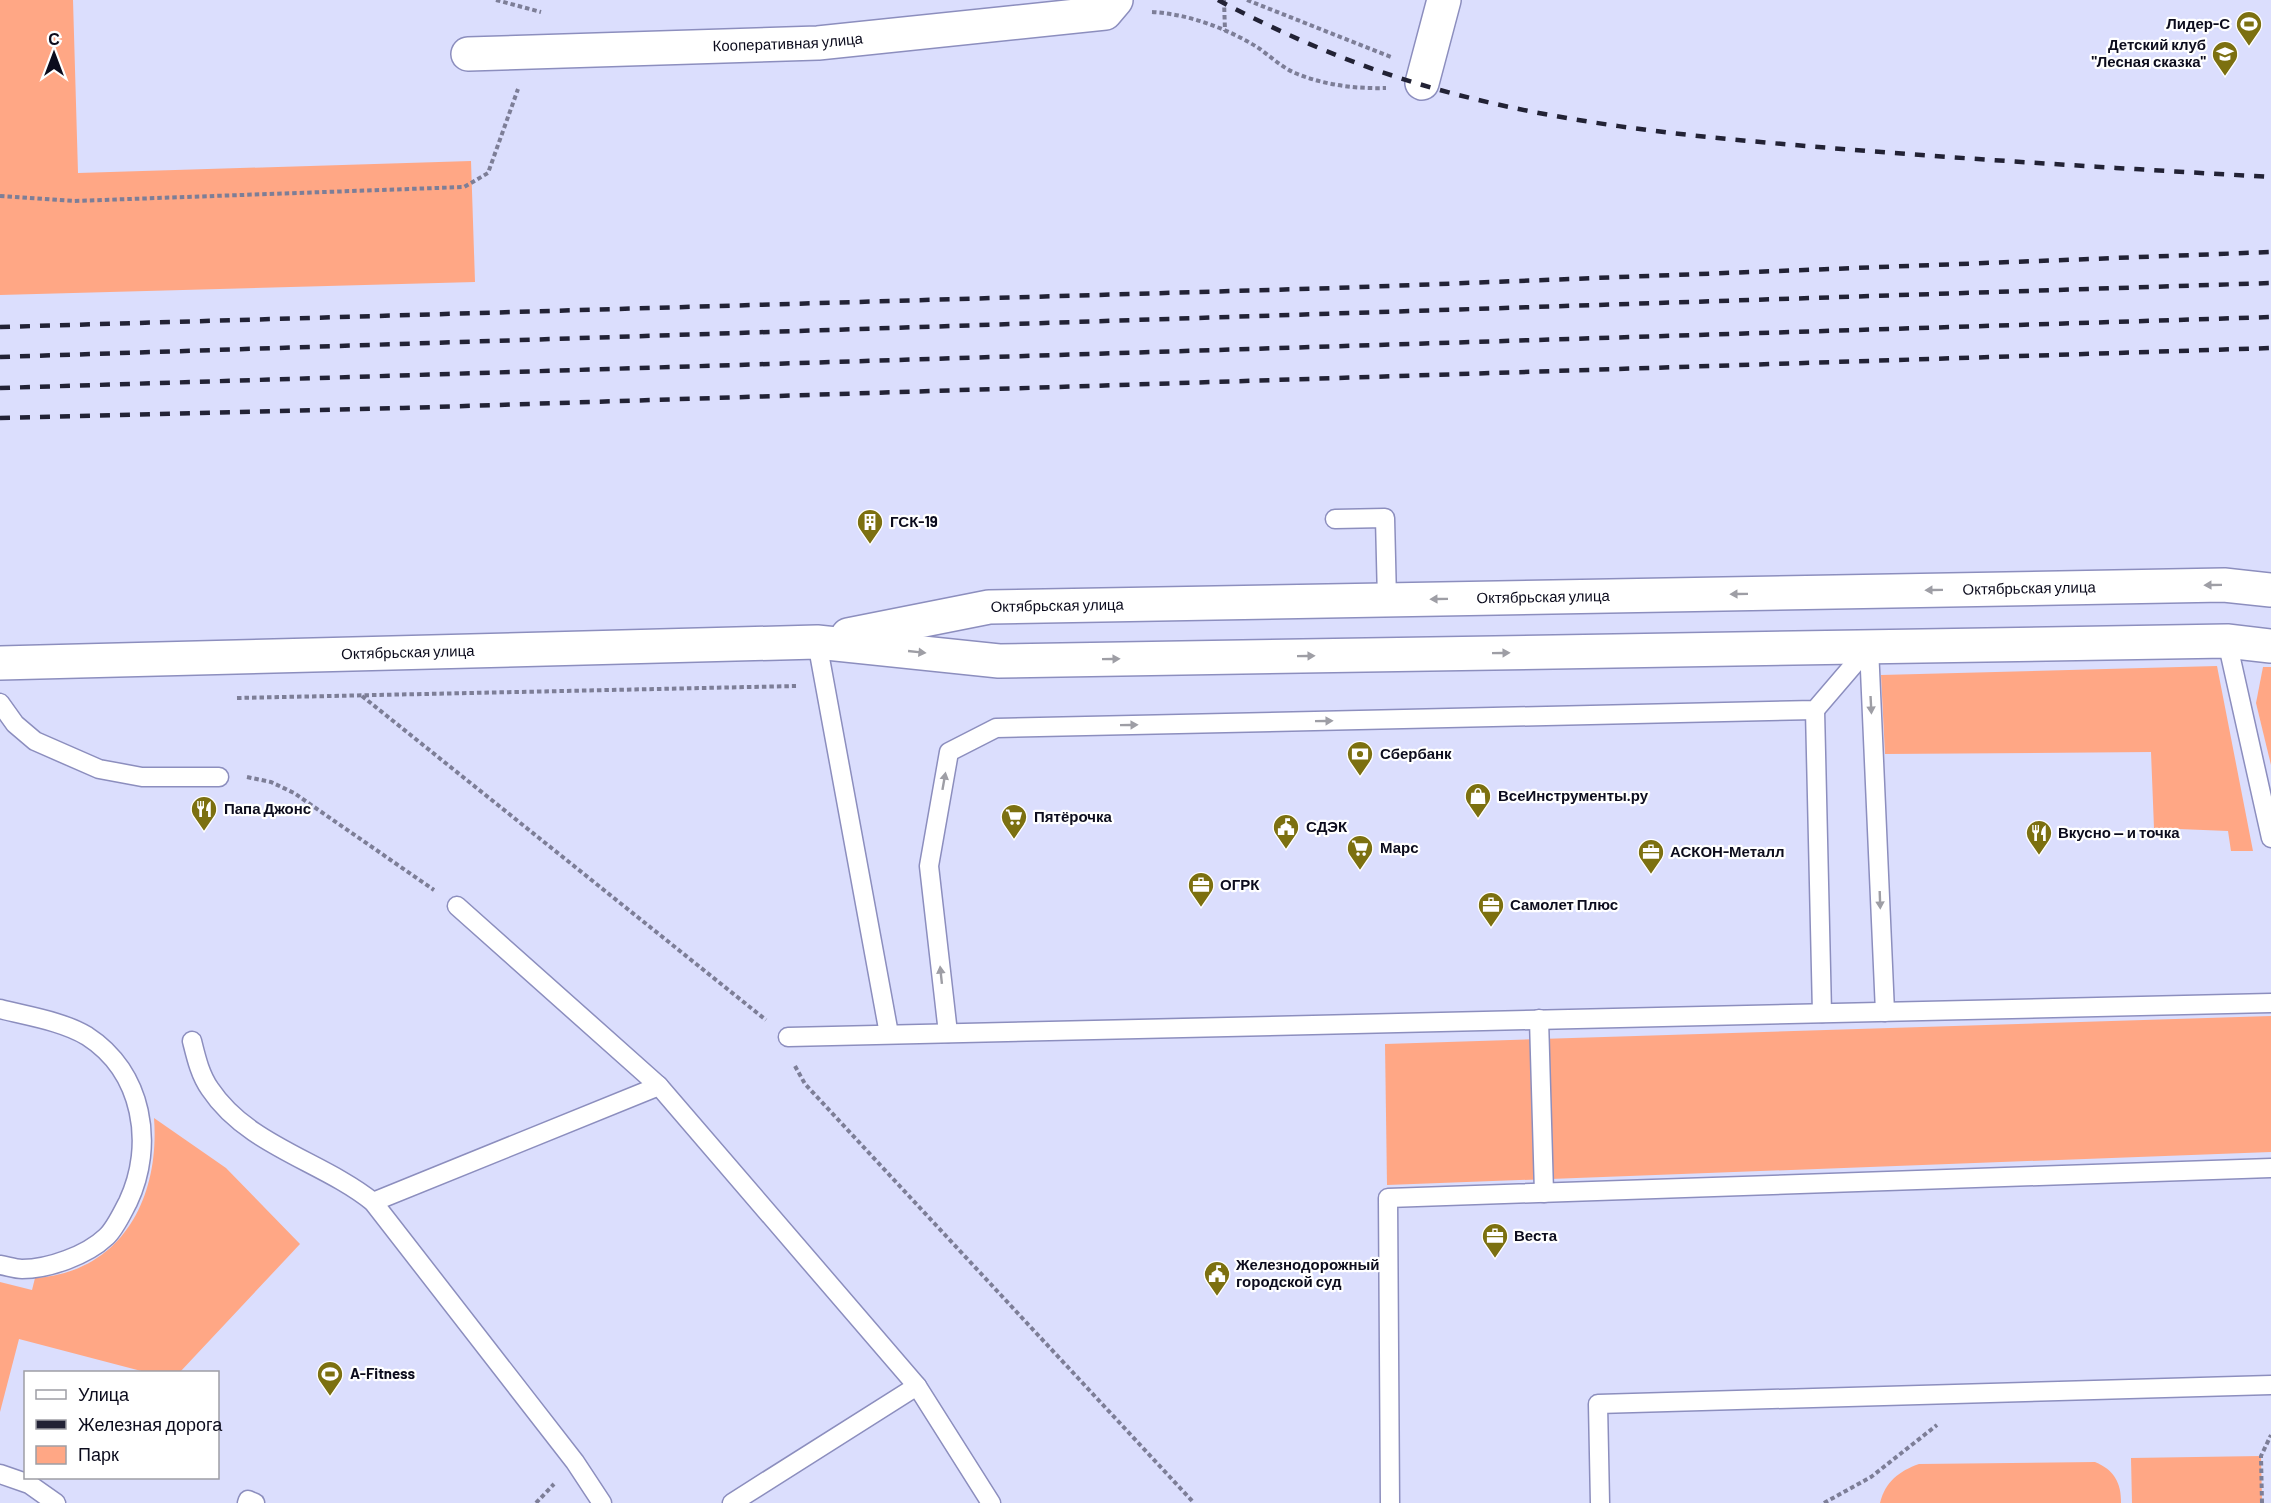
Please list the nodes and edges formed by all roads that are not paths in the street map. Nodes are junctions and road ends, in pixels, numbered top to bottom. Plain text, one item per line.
1 (1444, 0) edge
2 (1110, 7) edge
3 (468, 54) dead end
4 (1424, 77) road end
5 (1335, 519) dead end
6 (2271, 590) edge
7 (1387, 600) junction
8 (2227, 641) junction
9 (817, 642) junction
10 (2271, 646) edge
11 (1869, 647) junction
12 (0, 663) edge
13 (0, 703) edge
14 (1815, 710) junction
15 (219, 777) road end
16 (2271, 838) edge
17 (457, 906) road end
18 (2271, 1003) edge
19 (0, 1008) edge
20 (1885, 1012) junction
21 (1822, 1013) junction
22 (1539, 1019) junction
23 (948, 1033) junction
24 (889, 1034) junction
25 (788, 1037) road end
26 (192, 1041) dead end
27 (659, 1086) junction
28 (2271, 1168) edge
29 (1544, 1193) junction
30 (373, 1202) junction
31 (0, 1264) edge
32 (2271, 1385) edge
33 (917, 1386) junction
34 (0, 1474) edge
35 (56, 1503) edge
36 (247, 1503) edge
37 (255, 1503) edge
38 (602, 1503) edge
39 (732, 1503) edge
40 (991, 1503) edge
41 (1390, 1503) edge
42 (1600, 1503) edge

1 - 4 main road
2 - 3 main road, Кооперативная улица
5 - 7 lane
6 -> 7 main road, Октябрьская улица
7 - 9 main road, Октябрьская улица
8 - 10 main road, Октябрьская улица
8 - 11 main road, Октябрьская улица
8 - 16 lane
9 -> 11 main road, Октябрьская улица
9 - 12 main road, Октябрьская улица
9 - 24 lane
11 - 14 lane
11 -> 20 lane
13 - 15 lane
14 - 21 lane
23 -> 14 lane
17 - 27 lane
18 - 20 lane
19 - 31 lane
20 - 21 lane
21 - 22 lane
22 - 23 lane
22 - 29 lane
23 - 24 lane
24 - 25 lane
26 - 30 lane
27 - 30 lane
27 - 33 lane
28 - 29 lane
29 - 41 lane
30 - 38 lane
32 - 42 lane
33 - 39 lane
33 - 40 lane
34 - 35 lane
36 - 37 lane

